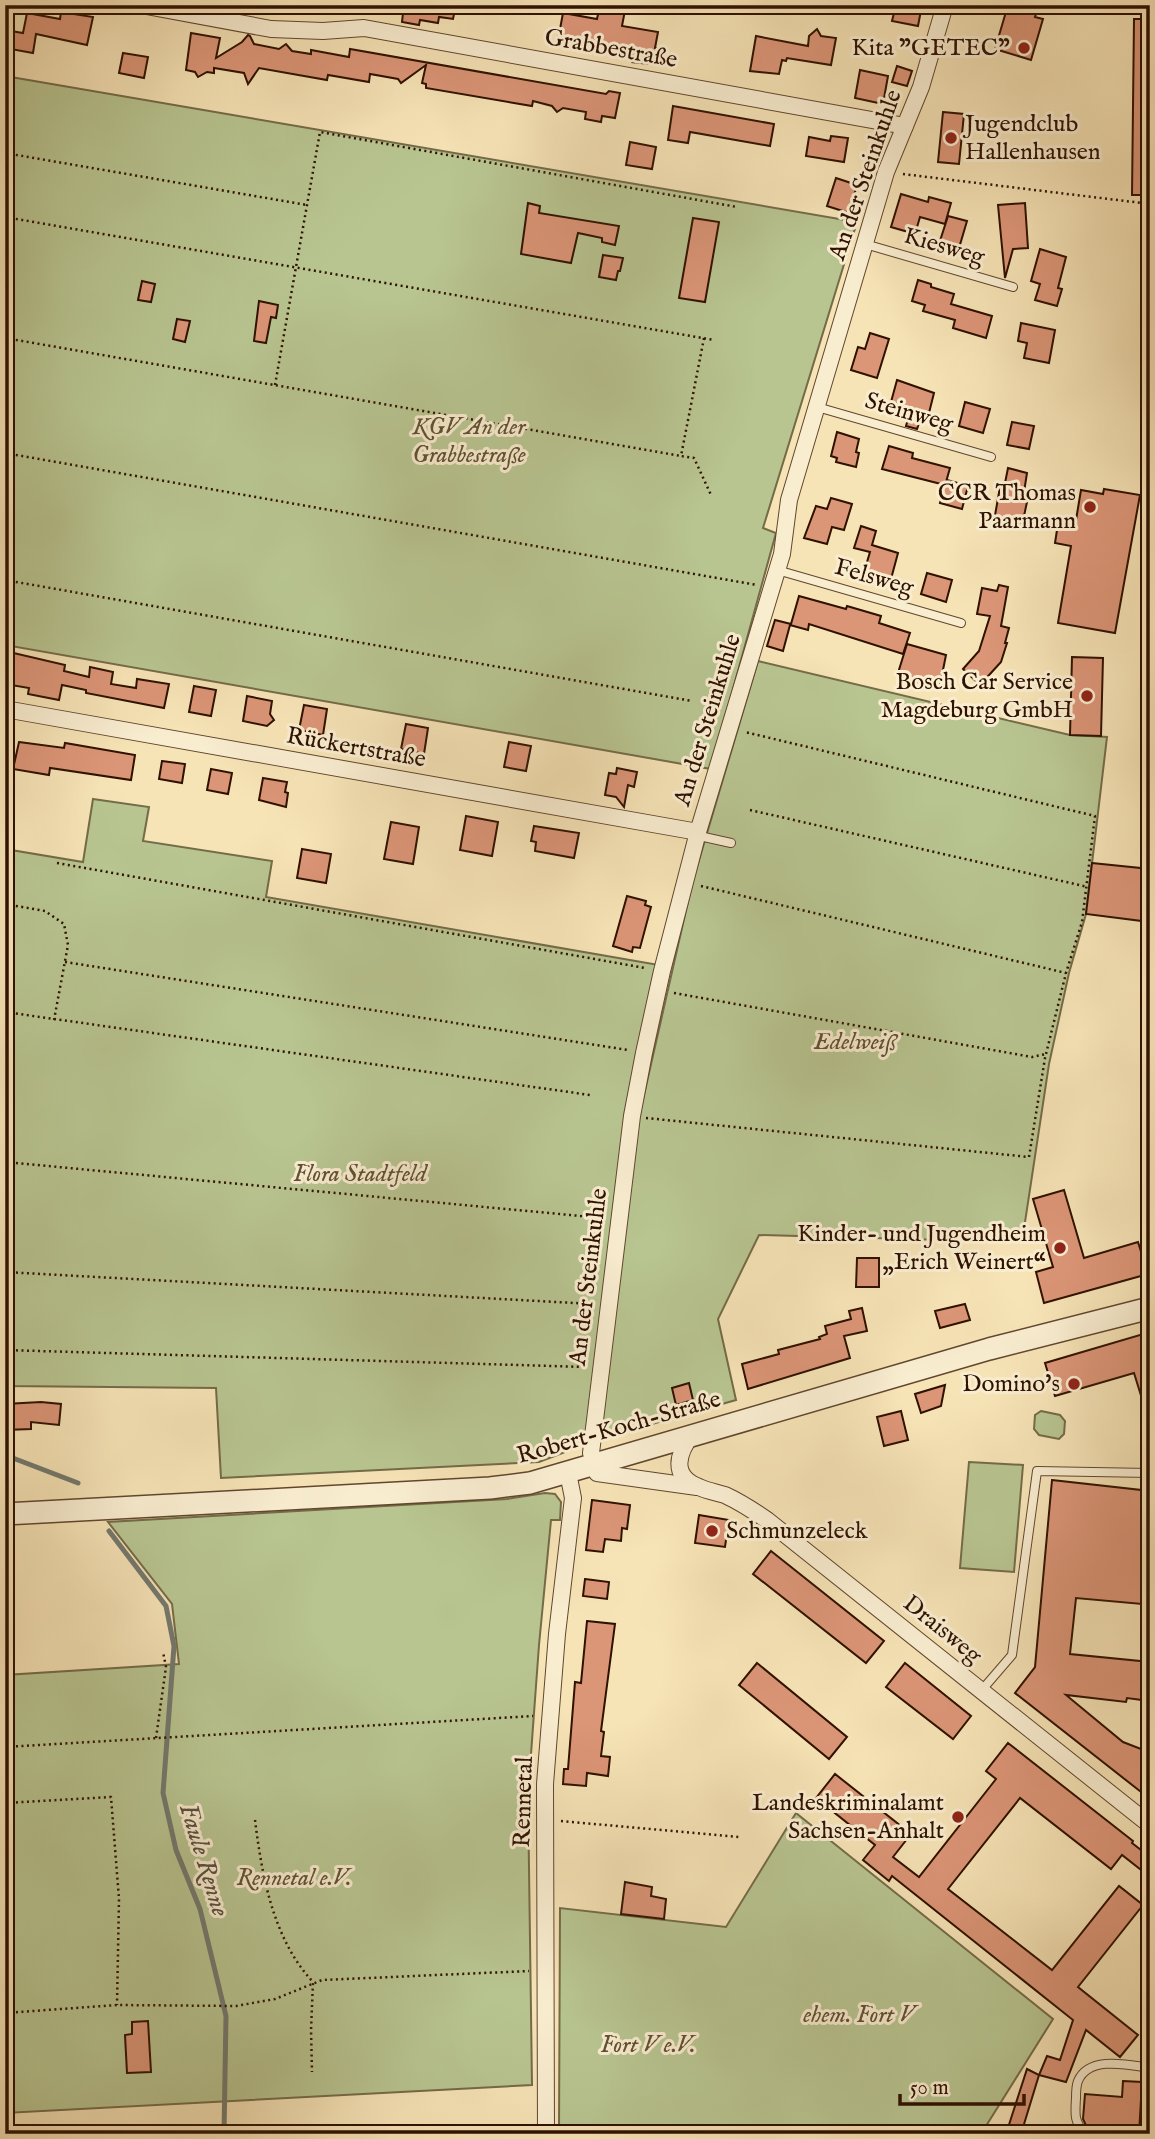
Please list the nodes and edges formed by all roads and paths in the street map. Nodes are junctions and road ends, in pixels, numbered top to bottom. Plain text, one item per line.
1 (141, 5) edge
2 (945, 5) edge
3 (905, 126) junction
4 (5, 153) edge
5 (886, 172) junction
6 (1150, 204) edge
7 (307, 205) junction
8 (737, 207) dead end
9 (5, 217) edge
10 (864, 244) junction
11 (296, 267) junction
12 (1013, 287) dead end
13 (5, 338) edge
14 (704, 338) junction
15 (714, 340) dead end
16 (275, 385) junction
17 (817, 407) junction
18 (5, 453) edge
19 (681, 456) junction
20 (991, 457) dead end
21 (711, 495) dead end
22 (777, 570) junction
23 (5, 580) edge
24 (771, 588) junction
25 (961, 623) dead end
26 (692, 701) dead end
27 (5, 709) edge
28 (737, 730) dead end
29 (750, 810) dead end
30 (698, 832) junction
31 (731, 843) dead end
32 (57, 863) dead end
33 (692, 884) dead end
34 (1088, 887) junction
35 (5, 904) edge
36 (65, 962) junction
37 (662, 971) junction
38 (1066, 974) junction
39 (666, 991) dead end
40 (5, 1013) edge
41 (54, 1020) junction
42 (644, 1053) junction
43 (1046, 1054) junction
44 (590, 1095) dead end
45 (639, 1117) dead end
46 (5, 1162) edge
47 (619, 1220) junction
48 (5, 1272) edge
49 (608, 1305) junction
50 (1150, 1308) edge
51 (5, 1350) edge
52 (600, 1367) junction
53 (692, 1434) junction
54 (594, 1464) junction
55 (568, 1473) junction
56 (1150, 1473) edge
57 (697, 1487) junction
58 (5, 1514) edge
59 (163, 1653) dead end
60 (981, 1690) junction
61 (532, 1716) dead end
62 (158, 1738) junction
63 (5, 1747) edge
64 (5, 1803) edge
65 (255, 1819) dead end
66 (559, 1821) dead end
67 (1150, 1825) edge
68 (739, 1837) dead end
69 (530, 1971) dead end
70 (313, 1982) junction
71 (117, 2005) junction
72 (5, 2013) edge
73 (1150, 2068) edge
74 (312, 2072) dead end
75 (546, 2134) edge
76 (1084, 2134) edge

1 - 3 street, Grabbestraße
2 - 3 street, An der Steinkuhle
3 - 5 street, An der Steinkuhle
4 - 7 path
5 - 6 path
5 - 10 street, An der Steinkuhle
7 - 8 path
7 - 11 path
9 - 11 path
10 - 12 lane, Kiesweg
10 - 17 street, An der Steinkuhle
11 - 14 path
11 - 16 path
13 - 16 path
14 - 15 path
14 - 19 path
16 - 19 path
17 - 20 lane, Steinweg
17 - 22 street, An der Steinkuhle
18 - 24 path
19 - 21 path
22 - 24 street, An der Steinkuhle
22 - 25 lane, Felsweg
23 - 26 path
24 - 30 street, An der Steinkuhle
27 - 30 street, Rückertstraße
28 - 34 path
29 - 34 path
30 - 31 lane
30 - 37 street, An der Steinkuhle
32 - 37 path
33 - 38 path
34 - 38 path
35 - 36 path
36 - 41 path
36 - 42 path
37 - 42 street, An der Steinkuhle
38 - 43 path
39 - 43 path
40 - 41 path
41 - 44 path
42 - 47 street, An der Steinkuhle
43 - 45 path
46 - 47 path
47 - 49 street, An der Steinkuhle
48 - 49 path
49 - 52 street, An der Steinkuhle
50 - 53 street, Robert-Koch-Straße
51 - 52 path
52 - 54 street, An der Steinkuhle
53 - 54 street, Robert-Koch-Straße
53 - 57 street
54 - 55 street, Robert-Koch-Straße
54 - 57 street, Draisweg
55 - 58 street, Robert-Koch-Straße
55 - 75 street, Rennetal
56 - 60 lane
57 - 60 street, Draisweg
59 - 62 path
60 - 67 street, Draisweg
61 - 62 path
62 - 63 path
64 - 71 path
65 - 70 path
66 - 68 path
69 - 70 path
70 - 71 path
70 - 74 path
71 - 72 path
73 - 76 lane

